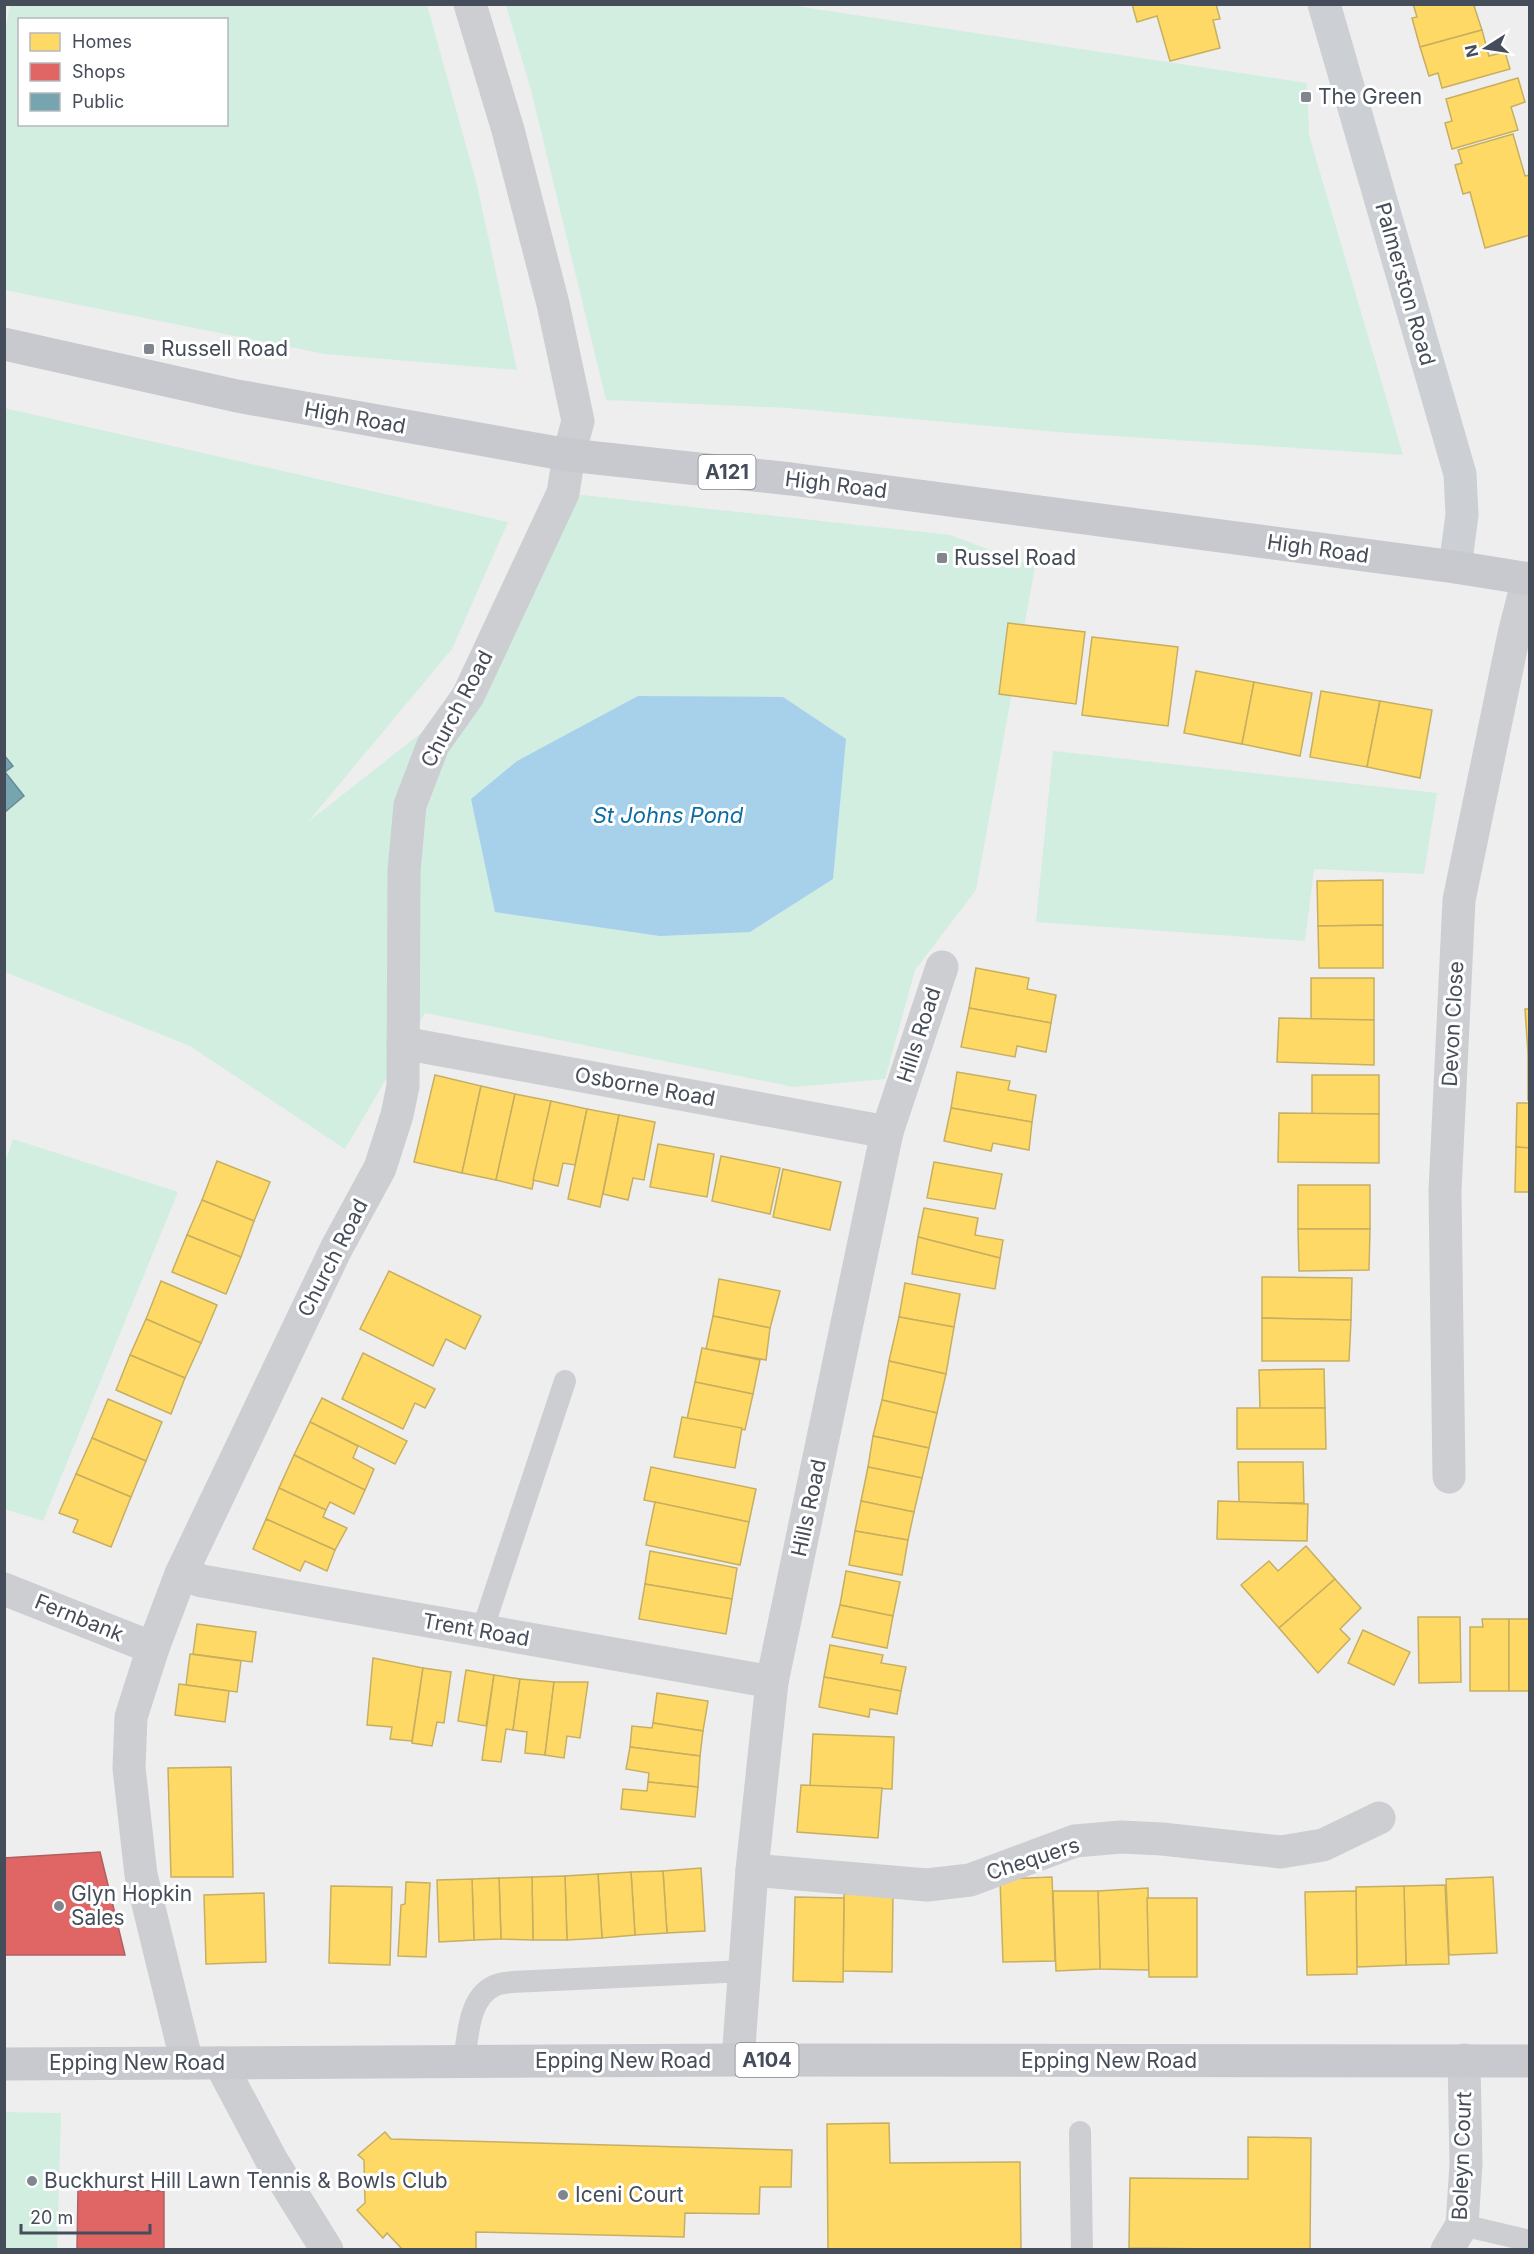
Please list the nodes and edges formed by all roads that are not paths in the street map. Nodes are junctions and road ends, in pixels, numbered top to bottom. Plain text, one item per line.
1 (470, 4) edge
2 (1324, 4) edge
3 (4, 344) edge
4 (569, 455) junction
5 (1455, 567) junction
6 (1529, 579) edge
7 (942, 966) dead end
8 (403, 1042) junction
9 (887, 1132) junction
10 (565, 1381) dead end
11 (1449, 1477) dead end
12 (181, 1574) junction
13 (4, 1589) edge
14 (482, 1631) junction
15 (153, 1648) junction
16 (772, 1682) junction
17 (1379, 1818) dead end
18 (752, 1870) junction
19 (745, 1971) junction
20 (738, 2060) junction
21 (1464, 2060) junction
22 (464, 2061) junction
23 (1530, 2061) edge
24 (187, 2063) junction
25 (220, 2063) junction
26 (4, 2064) edge
27 (1080, 2132) dead end
28 (1455, 2237) edge
29 (1530, 2241) edge
30 (327, 2250) edge
31 (1082, 2250) edge

1 - 4 street
2 - 5 main road, Palmerston Road
3 - 4 main road, High Road / A121
4 - 5 main road, High Road / A121
4 - 8 street, Church Road
5 - 6 main road, High Road / A121
6 - 11 street, Devon Close
7 - 9 street, Hills Road
8 - 9 street, Osborne Road
8 - 12 street, Church Road
9 - 16 street, Hills Road
10 - 14 lane
12 - 14 street, Trent Road
12 - 15 street, Church Road
13 - 15 street, Fernbank
14 - 16 street, Trent Road
15 - 24 street, Church Road
16 - 18 street, Hills Road
17 - 18 street, Chequers
18 - 19 street, Hills Road
19 - 20 street, Hills Road
19 - 22 lane
20 - 21 main road, Epping New Road / A104
20 - 22 main road, Epping New Road / A104
21 - 23 main road, Epping New Road / A104
21 - 28 street, Boleyn Court
22 - 25 main road, Epping New Road / A104
24 - 25 main road, Epping New Road / A104
24 - 26 main road, Epping New Road / A104
25 - 30 street
27 - 31 lane
28 - 29 lane

